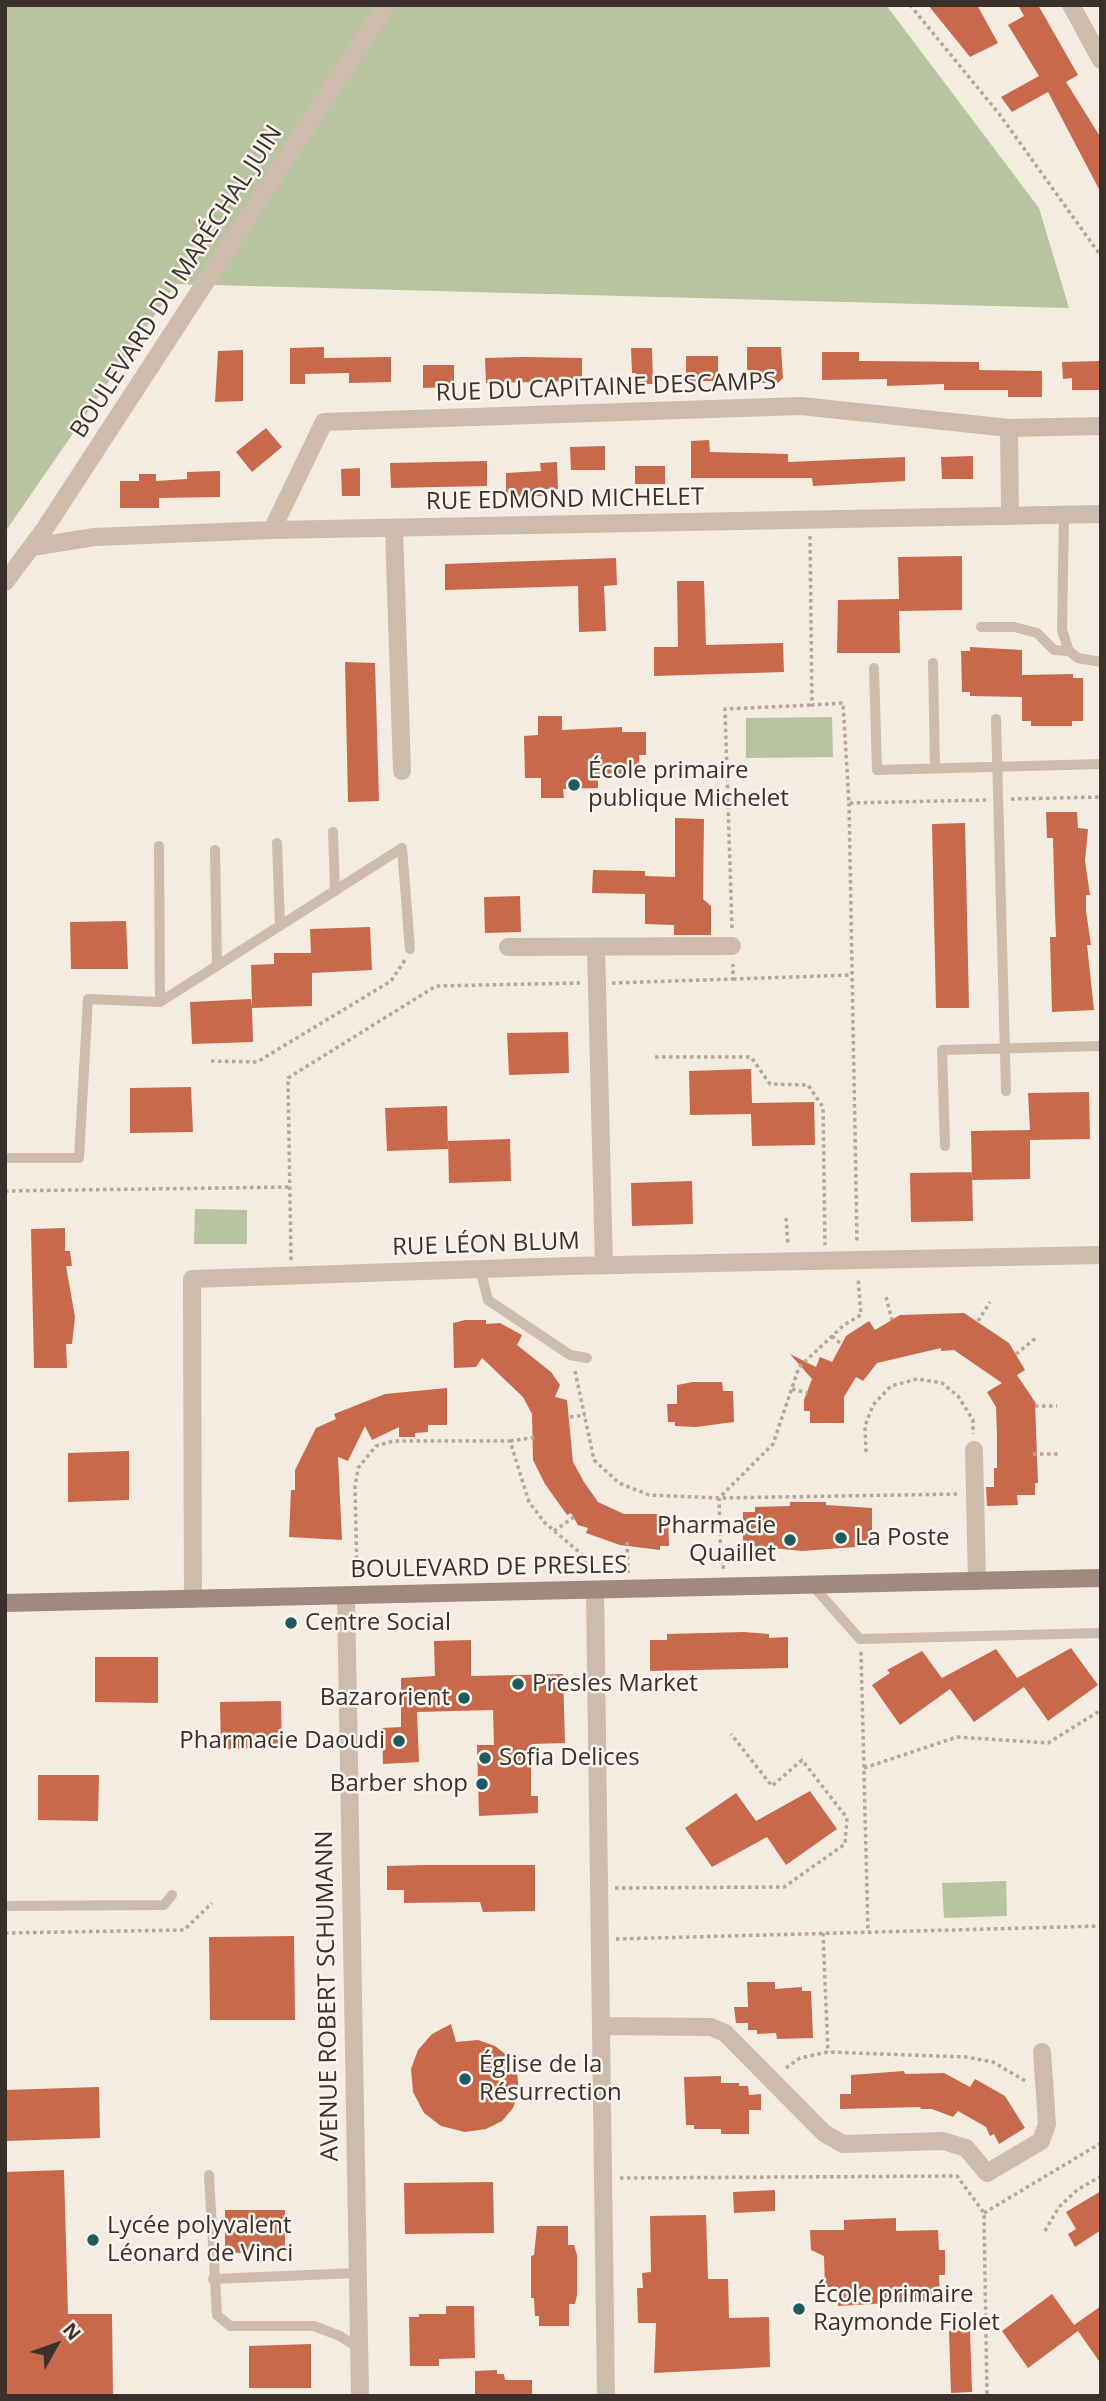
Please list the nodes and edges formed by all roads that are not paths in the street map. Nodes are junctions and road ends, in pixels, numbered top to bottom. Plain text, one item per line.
1 (386, 5) edge
2 (1071, 5) edge
3 (1101, 60) edge
4 (1101, 426) edge
5 (1009, 428) junction
6 (1101, 514) edge
7 (1064, 515) junction
8 (1010, 516) junction
9 (394, 528) junction
10 (272, 530) junction
11 (32, 547) junction
12 (5, 582) edge
13 (981, 627) dead end
14 (1069, 651) junction
15 (1101, 662) edge
16 (933, 663) dead end
17 (874, 668) dead end
18 (996, 719) dead end
19 (1101, 764) edge
20 (997, 766) junction
21 (935, 768) junction
22 (402, 771) dead end
23 (332, 832) dead end
24 (277, 843) dead end
25 (159, 846) dead end
26 (215, 850) dead end
27 (335, 891) junction
28 (280, 926) junction
29 (732, 946) road end
30 (508, 947) dead end
31 (596, 947) junction
32 (410, 949) road end
33 (217, 966) junction
34 (160, 1002) junction
35 (1101, 1046) edge
36 (1005, 1049) junction
37 (1006, 1091) dead end
38 (944, 1146) dead end
39 (5, 1158) edge
40 (1101, 1255) edge
41 (604, 1265) junction
42 (481, 1269) junction
43 (587, 1358) dead end
44 (974, 1450) road end
45 (1101, 1578) edge
46 (977, 1581) junction
47 (812, 1585) junction
48 (595, 1590) junction
49 (346, 1595) junction
50 (194, 1599) junction
51 (5, 1603) edge
52 (1101, 1633) edge
53 (172, 1895) dead end
54 (5, 1906) edge
55 (601, 2026) junction
56 (1042, 2052) dead end
57 (209, 2175) dead end
58 (357, 2273) junction
59 (213, 2279) junction
60 (359, 2348) junction
61 (360, 2396) edge
62 (606, 2396) edge

1 - 11 street, BOULEVARD DU MARÉCHAL JUIN
2 - 3 street
4 - 5 street, RUE DU CAPITAINE DESCAMPS
5 - 8 street
5 - 10 street, RUE DU CAPITAINE DESCAMPS
6 - 7 street, RUE EDMOND MICHELET
7 - 8 street, RUE EDMOND MICHELET
7 - 14 lane
8 - 9 street, RUE EDMOND MICHELET
9 - 10 street, RUE EDMOND MICHELET
9 - 22 street
10 - 11 street, RUE EDMOND MICHELET
11 - 12 street, BOULEVARD DU MARÉCHAL JUIN
13 - 14 lane
14 - 15 lane
16 - 21 lane
17 - 21 lane
18 - 20 lane
19 - 20 lane
20 - 21 lane
20 - 36 lane
23 - 27 lane
24 - 28 lane
25 - 34 lane
26 - 33 lane
27 - 28 lane
27 - 32 lane
28 - 33 lane
29 - 31 street
30 - 31 street
31 - 41 street
33 - 34 lane
34 - 39 lane
35 - 36 lane
36 - 37 lane
36 - 38 lane
40 - 41 street, RUE LÉON BLUM
41 - 42 street, RUE LÉON BLUM
42 - 43 lane
42 - 50 street, RUE LÉON BLUM
44 - 46 street
45 - 46 street, BOULEVARD DE PRESLES
46 - 47 street, BOULEVARD DE PRESLES
47 - 48 street, BOULEVARD DE PRESLES
47 - 52 lane
48 - 49 street, BOULEVARD DE PRESLES
48 - 55 street
49 - 50 street, BOULEVARD DE PRESLES
49 - 58 street, AVENUE ROBERT SCHUMANN
50 - 51 street, BOULEVARD DE PRESLES
53 - 54 lane
55 - 56 street
55 - 62 street
57 - 59 lane
58 - 59 lane
58 - 60 street, AVENUE ROBERT SCHUMANN
59 - 60 lane
60 - 61 street, AVENUE ROBERT SCHUMANN

